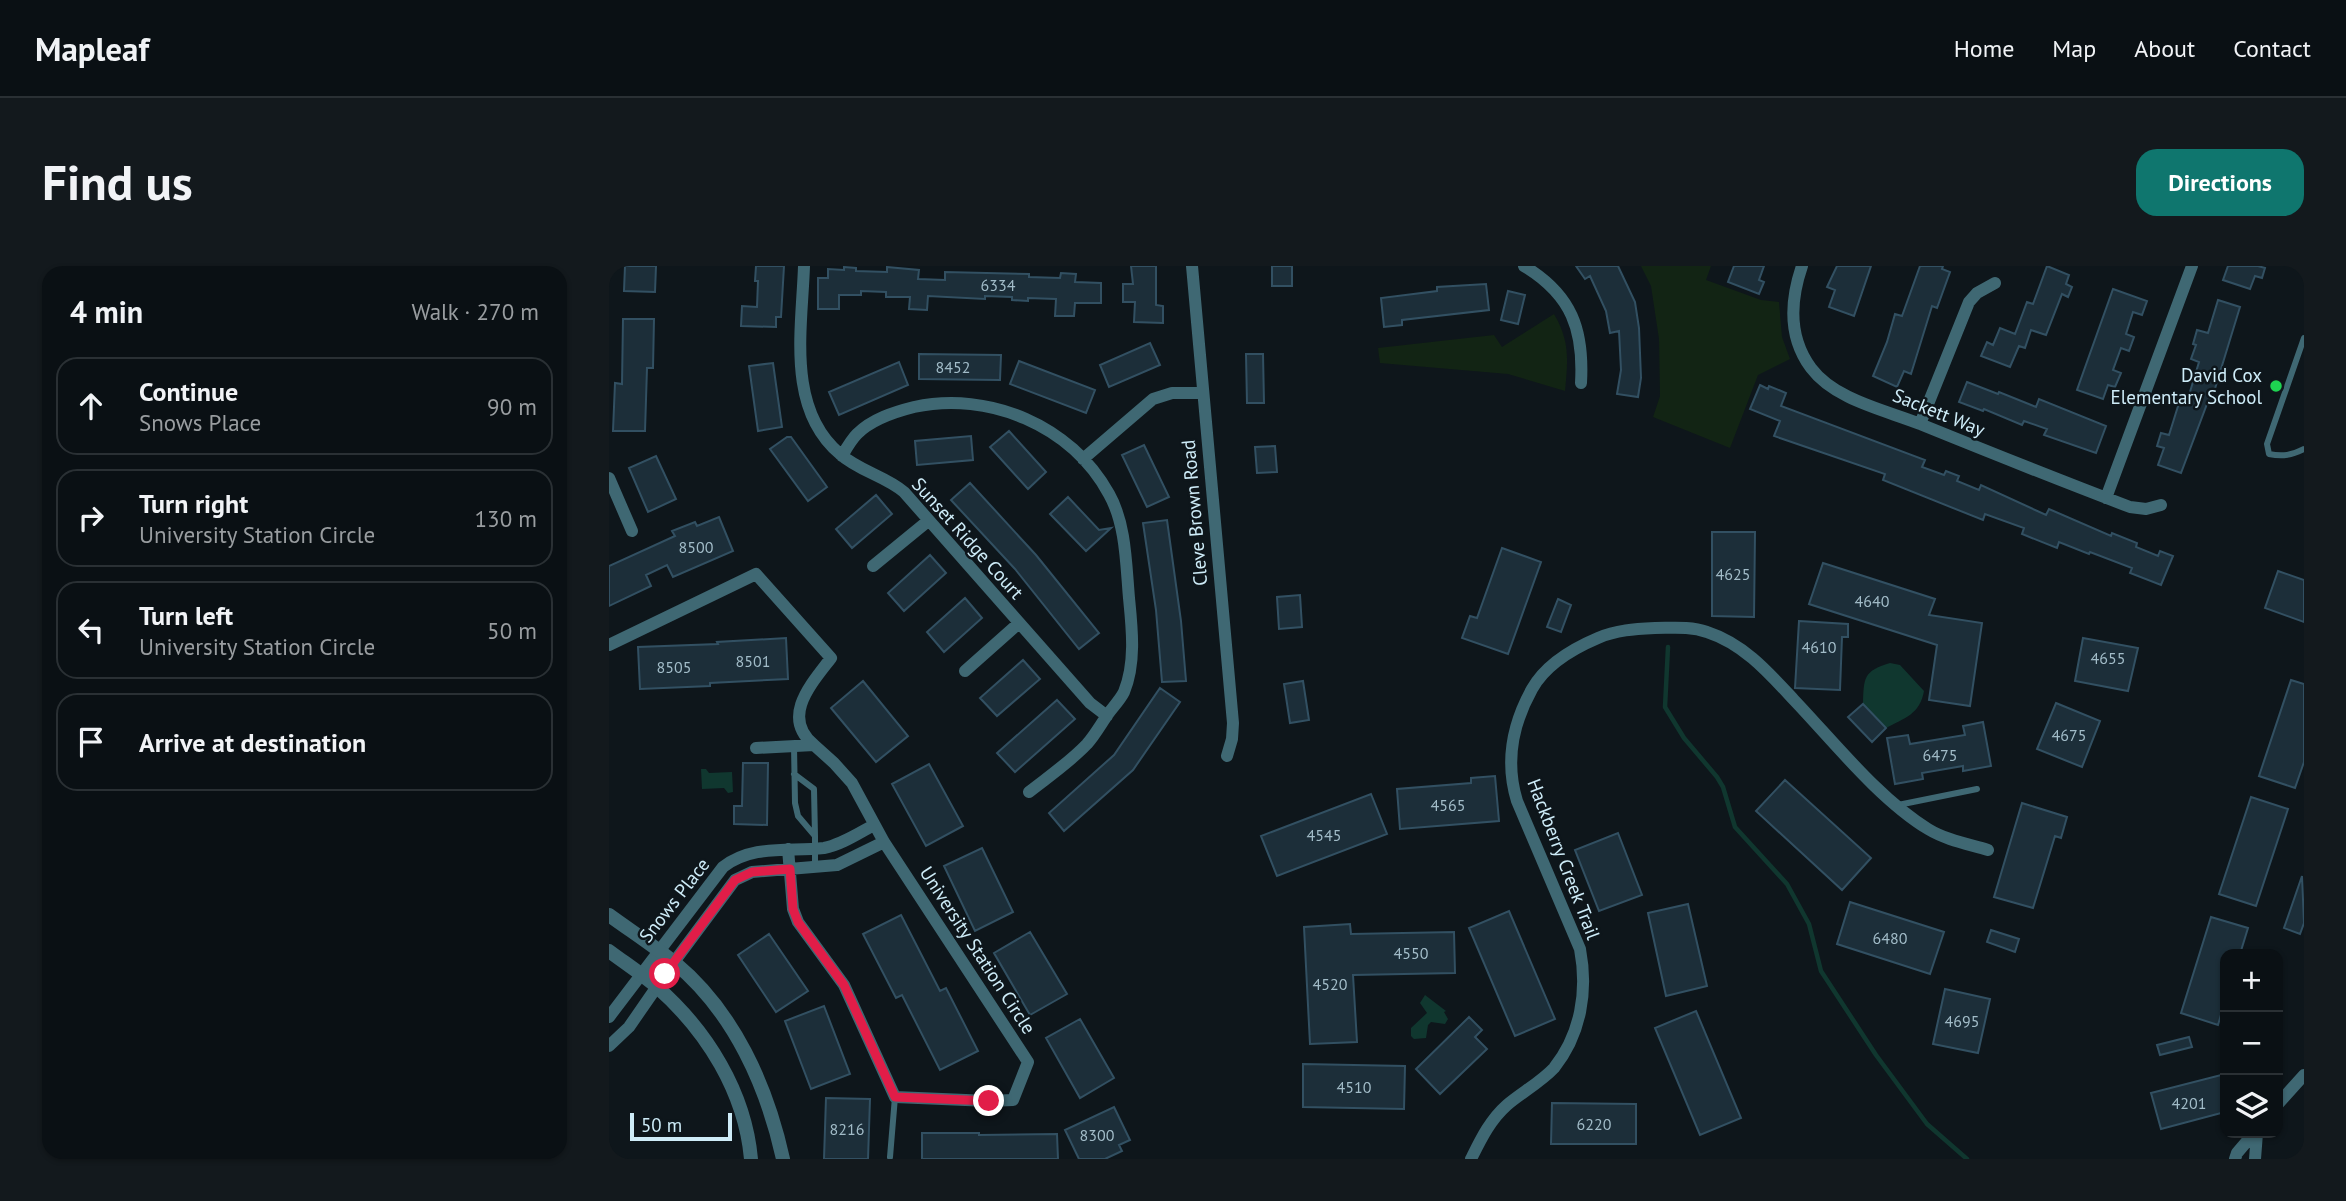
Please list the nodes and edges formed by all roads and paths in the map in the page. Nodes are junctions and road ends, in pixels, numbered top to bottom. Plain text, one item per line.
1 (804, 266) edge
2 (1192, 266) edge
3 (1524, 266) edge
4 (1802, 266) edge
5 (2192, 266) edge
6 (1996, 283) dead end
7 (2304, 338) edge
8 (1581, 383) dead end
9 (1202, 393) junction
10 (1920, 424) junction
11 (2302, 450) edge
12 (842, 456) junction
13 (2304, 458) edge
14 (1083, 459) junction
15 (609, 478) edge
16 (2106, 498) junction
17 (2161, 505) dead end
18 (928, 522) junction
19 (632, 531) dead end
20 (873, 566) dead end
21 (1019, 624) junction
22 (609, 645) edge
23 (965, 671) dead end
24 (1107, 716) junction
25 (814, 745) junction
26 (794, 746) junction
27 (756, 748) dead end
28 (1227, 756) dead end
29 (795, 774) junction
30 (1977, 789) dead end
31 (1029, 792) dead end
32 (1898, 805) junction
33 (874, 825) junction
34 (815, 842) junction
35 (884, 842) junction
36 (789, 849) junction
37 (1988, 850) dead end
38 (815, 867) junction
39 (790, 869) junction
40 (609, 915) edge
41 (609, 951) edge
42 (659, 951) junction
43 (674, 962) junction
44 (640, 975) junction
45 (656, 987) junction
46 (609, 1017) edge
47 (609, 1046) edge
48 (2304, 1074) edge
49 (895, 1097) junction
50 (2283, 1098) edge
51 (2250, 1138) edge
52 (2255, 1138) edge
53 (1479, 1152) edge
54 (890, 1157) dead end
55 (751, 1159) edge
56 (783, 1159) edge
57 (1471, 1159) edge
58 (2235, 1159) edge
59 (2255, 1159) edge

1 - 12 street, Sunset Ridge Court
2 - 9 street, Cleve Brown Road
3 - 8 street
4 - 10 street, Sackett Way
5 - 16 street
6 - 10 street
7 - 11 lane
9 - 14 street
9 - 28 street, Cleve Brown Road
10 - 16 street, Sackett Way
11 - 13 lane
12 - 14 street
12 - 18 street, Sunset Ridge Court
14 - 24 street
15 - 19 street
16 - 17 street, Sackett Way
18 - 20 street
18 - 21 street, Sunset Ridge Court
21 - 23 street
21 - 24 street, Sunset Ridge Court
22 - 25 street, University Station Circle
24 - 31 street
25 - 26 street
25 - 33 street, University Station Circle
26 - 27 street
26 - 29 lane
29 - 34 lane
29 - 34 lane
30 - 32 lane
32 - 37 street, Hackberry Creek Trail
32 - 53 street, Hackberry Creek Trail
33 - 34 street, Snows Place
33 - 35 street, University Station Circle
34 - 36 street, Snows Place
34 - 38 lane
35 - 38 street, Snows Place
35 - 49 street, University Station Circle
36 - 39 street
36 - 42 street, Snows Place
38 - 39 street, Snows Place
39 - 43 street, Snows Place
39 - 49 street
40 - 42 street
41 - 44 street
42 - 43 street
42 - 44 street, Snows Place
43 - 45 street, Snows Place
43 - 56 street
44 - 45 street
44 - 46 street, Snows Place
45 - 47 street, Snows Place
45 - 55 street
48 - 50 street
49 - 54 lane
51 - 58 street
52 - 59 street
53 - 57 street, Hackberry Creek Trail

